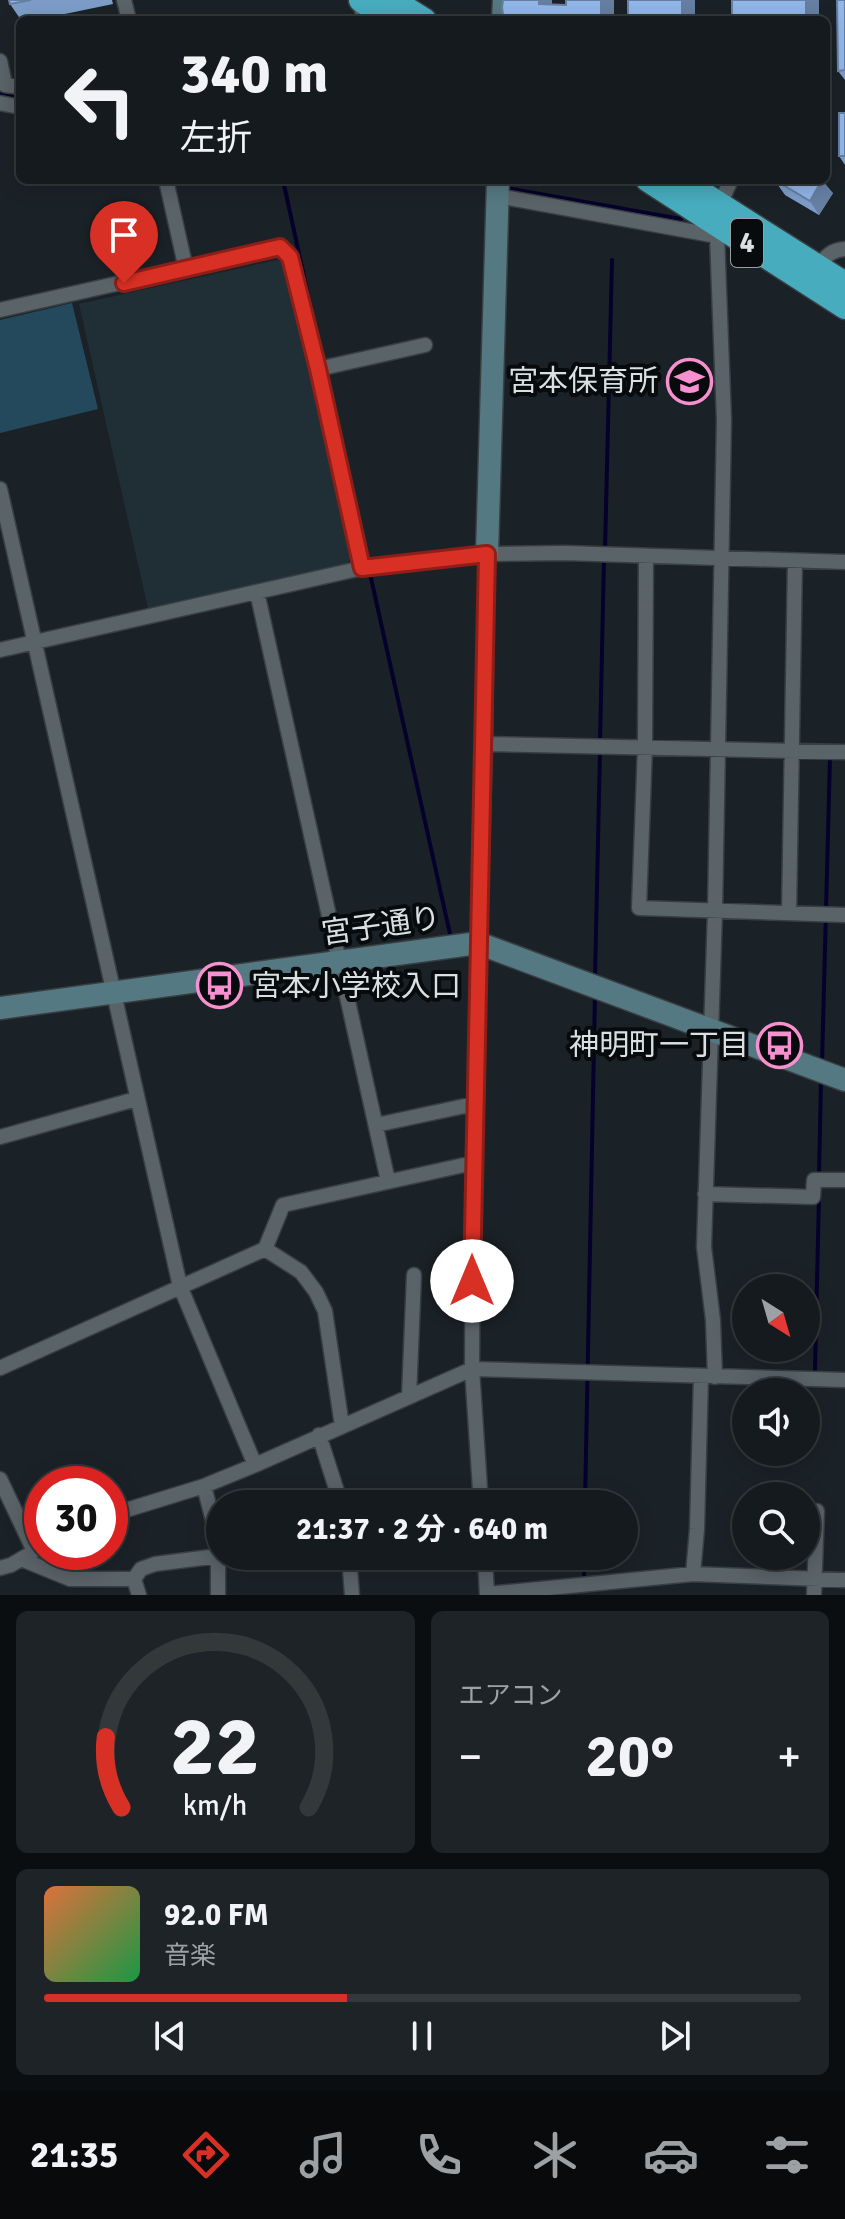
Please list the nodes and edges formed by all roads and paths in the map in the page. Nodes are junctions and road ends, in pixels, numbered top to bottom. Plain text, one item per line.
1 (360, 0) edge
2 (392, 0) edge
3 (386, 16) edge
4 (418, 16) edge
5 (0, 61) edge
6 (8, 85) edge
7 (167, 184) edge
8 (655, 184) edge
9 (685, 184) edge
10 (730, 184) edge
11 (498, 188) edge
12 (720, 222) junction
13 (845, 249) edge
14 (818, 267) junction
15 (186, 269) junction
16 (845, 284) edge
17 (845, 307) edge
18 (0, 310) edge
19 (425, 345) dead end
20 (318, 369) junction
21 (0, 489) edge
22 (487, 554) junction
23 (646, 556) junction
24 (720, 558) junction
25 (795, 561) junction
26 (845, 562) edge
27 (362, 568) junction
28 (257, 592) junction
29 (33, 642) junction
30 (0, 650) edge
31 (485, 744) junction
32 (645, 747) junction
33 (718, 749) junction
34 (792, 751) junction
35 (845, 752) edge
36 (715, 911) junction
37 (789, 913) junction
38 (845, 915) edge
39 (478, 943) junction
40 (342, 962) junction
41 (113, 993) junction
42 (0, 1008) edge
43 (711, 1029) junction
44 (845, 1080) edge
45 (136, 1099) junction
46 (474, 1104) junction
47 (376, 1125) junction
48 (0, 1137) edge
49 (473, 1163) junction
50 (845, 1180) edge
51 (388, 1181) junction
52 (705, 1194) junction
53 (265, 1249) junction
54 (414, 1275) dead end
55 (180, 1286) junction
56 (0, 1368) edge
57 (472, 1369) junction
58 (708, 1376) junction
59 (845, 1380) edge
60 (409, 1397) junction
61 (342, 1426) junction
62 (319, 1435) junction
63 (255, 1465) junction
64 (0, 1479) edge
65 (204, 1486) junction
66 (337, 1490) edge
67 (480, 1490) edge
68 (206, 1494) edge
69 (128, 1509) edge
70 (24, 1523) edge
71 (24, 1557) edge
72 (206, 1558) edge
73 (21, 1559) junction
74 (0, 1568) edge
75 (218, 1570) edge
76 (350, 1570) edge
77 (486, 1570) edge
78 (815, 1570) edge
79 (693, 1574) junction
80 (134, 1579) junction
81 (815, 1579) junction
82 (845, 1580) edge
83 (487, 1594) edge
84 (139, 1595) edge
85 (218, 1595) edge
86 (352, 1595) edge
87 (814, 1595) edge

1 - 3 highway
2 - 4 highway
5 - 6 street
7 - 15 street
8 - 12 highway, 4
9 - 12 highway, 4
10 - 12 street
11 - 12 street
11 - 22 street
12 - 14 highway, 4
12 - 17 highway, 4
12 - 24 street
13 - 14 street
14 - 16 highway, 4
15 - 18 street
15 - 20 street
19 - 20 street
20 - 27 street
21 - 29 street
22 - 23 street
22 - 27 street
22 - 31 street
23 - 24 street
23 - 32 street
24 - 25 street
24 - 33 street
25 - 26 street
25 - 34 street
27 - 28 street
28 - 29 street
28 - 40 street
29 - 30 street
29 - 41 street
31 - 32 street
31 - 39 street
32 - 33 street
32 - 36 street
33 - 34 street
33 - 36 street
34 - 35 street
34 - 37 street
36 - 37 street
36 - 43 street
37 - 38 street
39 - 40 street, 宮子通り
39 - 43 street, 宮子通り
39 - 46 street
40 - 41 street, 宮子通り
40 - 47 street
41 - 42 street, 宮子通り
41 - 45 street
43 - 44 street, 宮子通り
43 - 52 street
45 - 48 street
45 - 55 street
46 - 47 street
46 - 49 street
47 - 51 street
49 - 51 street
49 - 57 street
50 - 52 street
51 - 53 street
52 - 58 street
53 - 55 street
53 - 61 street
54 - 60 street
55 - 56 street
55 - 63 street
57 - 58 street
57 - 60 street
57 - 67 street
58 - 59 street
58 - 79 street
60 - 61 street
61 - 62 street
62 - 63 street
62 - 66 street
63 - 65 street
64 - 70 street
65 - 68 street
65 - 69 street
71 - 73 street
72 - 80 street
73 - 74 street
73 - 80 street
75 - 85 street
76 - 86 street
77 - 83 street
78 - 81 street
79 - 81 street
79 - 83 street
80 - 84 street
81 - 82 street
81 - 87 street

